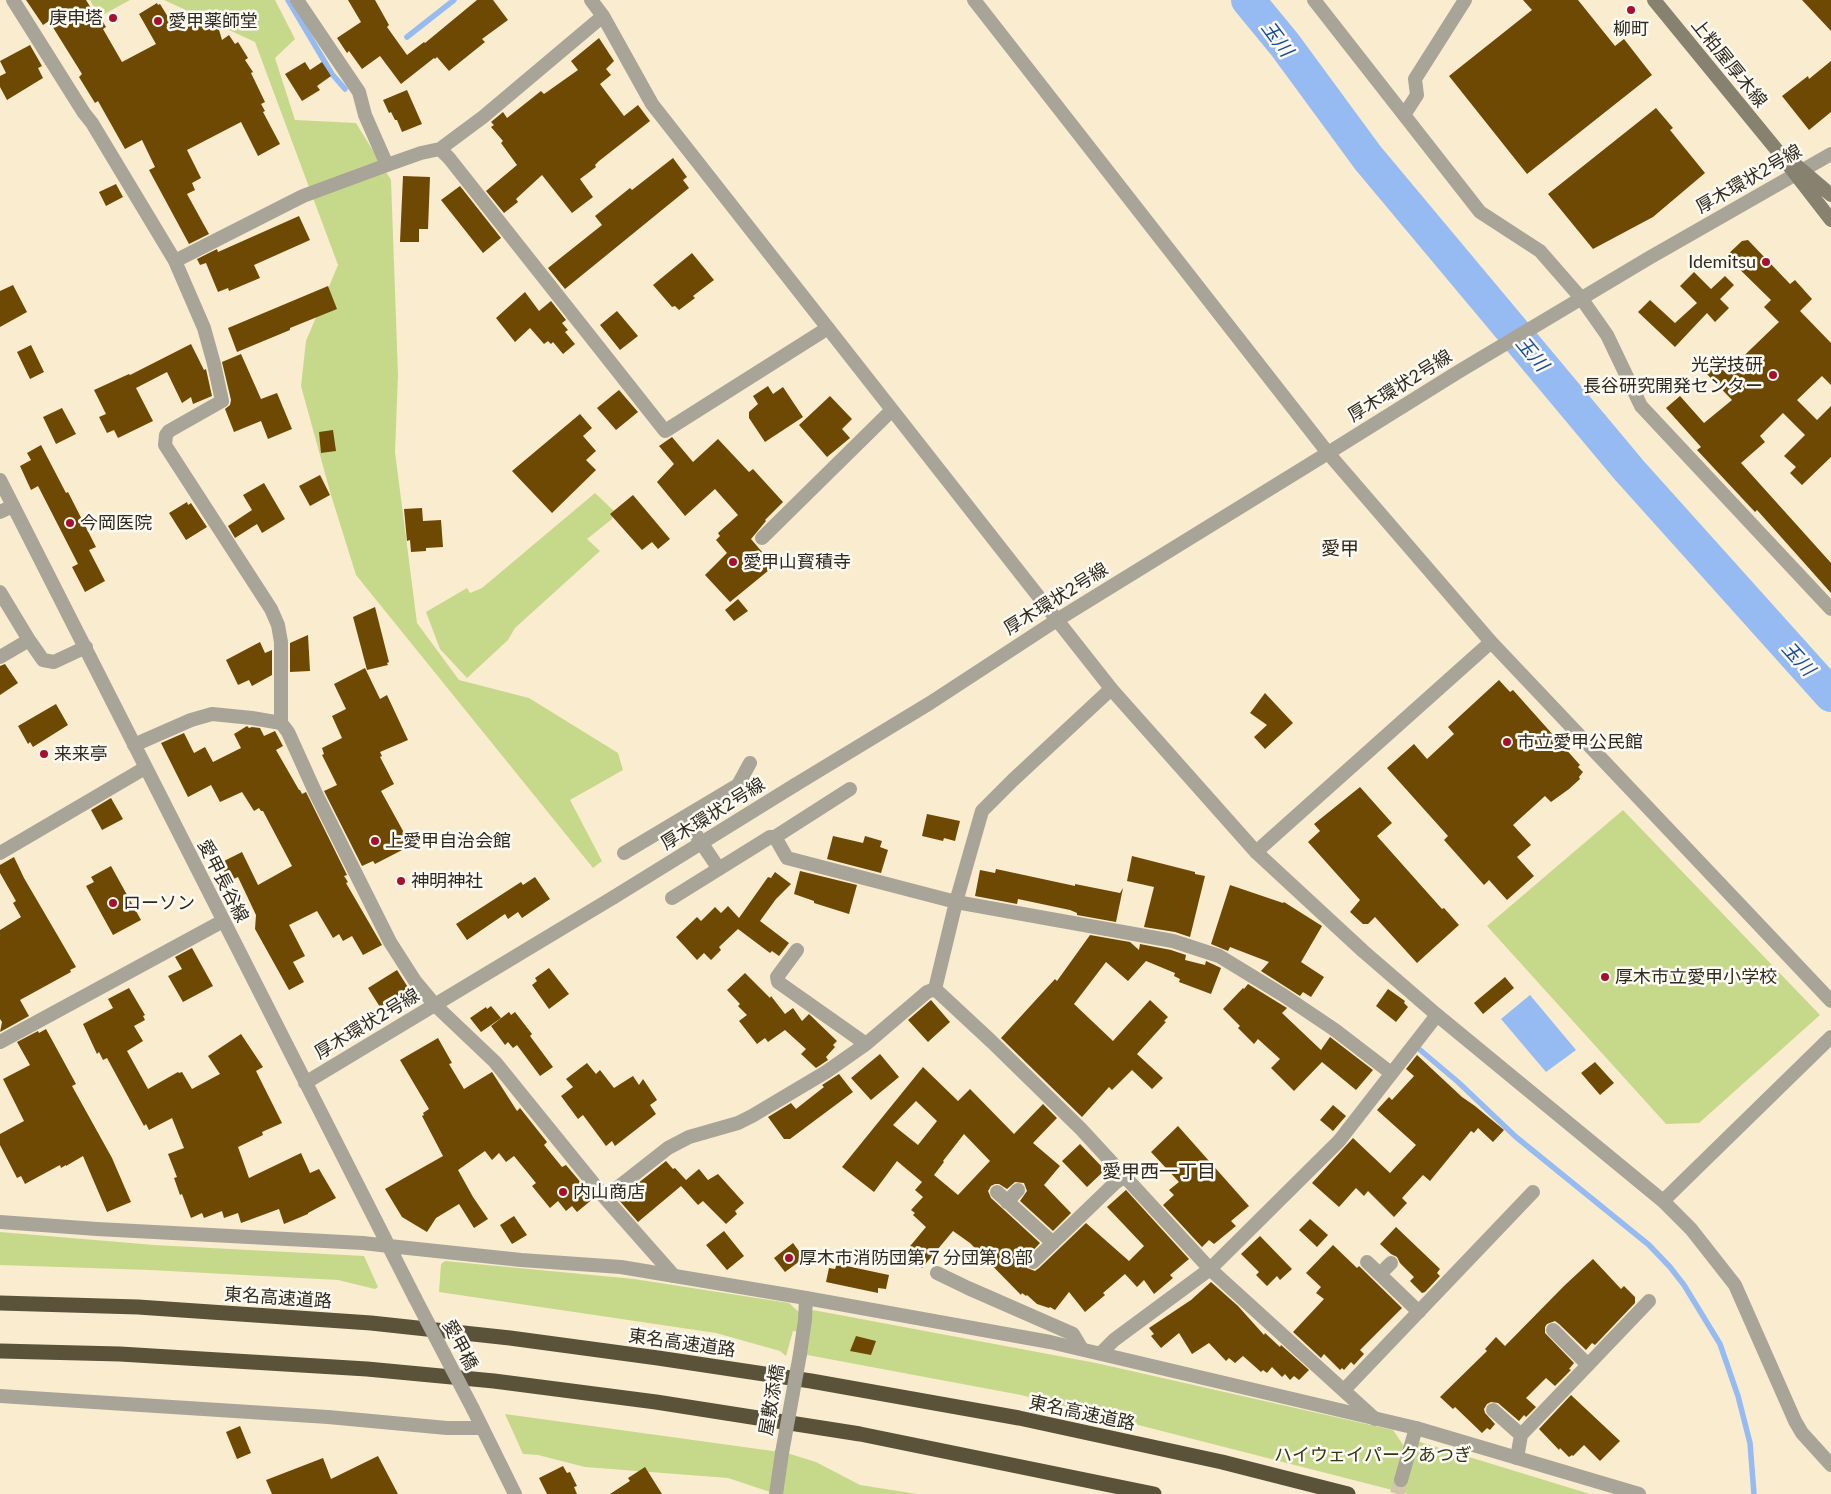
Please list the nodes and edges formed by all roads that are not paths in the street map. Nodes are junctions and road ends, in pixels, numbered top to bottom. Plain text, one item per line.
1 (13, 0) edge
2 (297, 0) edge
3 (591, 0) edge
4 (974, 0) edge
5 (1314, 0) edge
6 (1465, 0) edge
7 (1654, 0) edge
8 (603, 16) junction
9 (1404, 115) junction
10 (440, 149) junction
11 (1831, 154) edge
12 (387, 165) junction
13 (1799, 172) junction
14 (1831, 195) edge
15 (1831, 220) edge
16 (176, 261) junction
17 (1577, 301) junction
18 (828, 328) junction
19 (892, 410) junction
20 (1328, 454) junction
21 (0, 480) edge
22 (13, 506) junction
23 (0, 512) edge
24 (762, 538) dead end
25 (0, 592) edge
26 (1831, 609) edge
27 (1057, 620) junction
28 (28, 640) junction
29 (1491, 642) junction
30 (86, 647) junction
31 (0, 657) edge
32 (1111, 689) junction
33 (281, 723) junction
34 (134, 745) junction
35 (750, 763) dead end
36 (145, 768) junction
37 (850, 789) dead end
38 (684, 817) junction
39 (775, 837) junction
40 (1256, 852) junction
41 (0, 853) edge
42 (624, 854) dead end
43 (719, 869) junction
44 (672, 898) dead end
45 (956, 902) junction
46 (223, 922) junction
47 (796, 950) dead end
48 (934, 989) junction
49 (1831, 1001) edge
50 (434, 1005) junction
51 (1437, 1014) junction
52 (1831, 1037) edge
53 (0, 1042) edge
54 (866, 1044) junction
55 (1390, 1073) junction
56 (305, 1083) junction
57 (1124, 1177) junction
58 (1018, 1190) dead end
59 (996, 1192) dead end
60 (1533, 1192) dead end
61 (606, 1199) junction
62 (1663, 1201) junction
63 (1007, 1202) junction
64 (0, 1222) edge
65 (1053, 1243) junction
66 (389, 1246) junction
67 (1033, 1262) dead end
68 (1367, 1262) dead end
69 (1391, 1263) dead end
70 (1210, 1269) junction
71 (937, 1273) dead end
72 (1380, 1274) junction
73 (674, 1276) junction
74 (415, 1298) joint
75 (806, 1298) junction
76 (1649, 1302) dead end
77 (0, 1303) edge
78 (1419, 1312) junction
79 (1553, 1330) dead end
80 (1082, 1349) junction
81 (0, 1351) edge
82 (1101, 1353) junction
83 (1588, 1365) junction
84 (1344, 1390) junction
85 (0, 1396) edge
86 (1494, 1410) dead end
87 (1375, 1419) junction
88 (482, 1428) junction
89 (1416, 1428) junction
90 (1521, 1435) junction
91 (1517, 1458) junction
92 (1831, 1465) edge
93 (1401, 1480) tunnel mouth
94 (515, 1494) edge
95 (776, 1494) edge
96 (1154, 1494) edge
97 (1348, 1494) edge
98 (1639, 1494) edge

1 - 16 street
2 - 12 street
3 - 8 street
4 - 20 street
5 - 9 street
6 - 9 street
7 - 13 main road, 上粕屋厚木線
8 - 10 street
8 - 18 street
9 - 17 street
10 - 12 street
10 - 18 street
11 - 13 street, 厚木環状2号線
12 - 16 street
13 - 14 main road, 上粕屋厚木線
13 - 15 main road, 上粕屋厚木線
13 - 17 street, 厚木環状2号線
16 - 33 street
17 - 20 street, 厚木環状2号線
17 - 26 street
18 - 19 street
19 - 24 street
19 - 27 street
20 - 27 street, 厚木環状2号線
20 - 29 street
21 - 22 street, 愛甲長谷線
22 - 23 street
22 - 30 street, 愛甲長谷線
25 - 28 street
27 - 32 street
27 - 50 street, 厚木環状2号線, bridge
28 - 30 street
28 - 31 street
29 - 40 street
29 - 49 street
30 - 34 street, 愛甲長谷線
32 - 40 street
32 - 45 street
33 - 34 street
33 - 50 street
34 - 36 street, 愛甲長谷線
35 - 38 street
36 - 41 street
36 - 46 street, 愛甲長谷線
37 - 39 street
38 - 42 street
38 - 43 street
39 - 43 street
39 - 45 street
40 - 51 street
43 - 44 street
45 - 48 street
45 - 55 street
46 - 53 street
46 - 56 street, 愛甲長谷線
47 - 54 street
48 - 54 street
48 - 57 street
50 - 56 street, 厚木環状2号線
50 - 61 street
51 - 55 street
51 - 62 street
52 - 62 street
54 - 61 street
55 - 70 street
56 - 66 street, 愛甲長谷線
57 - 65 street
57 - 70 street
58 - 63 street
59 - 63 street
60 - 78 street
61 - 73 street
62 - 92 street
63 - 65 street
64 - 66 street
65 - 67 street
66 - 73 street
66 - 74 street, 愛甲長谷線
68 - 72 street
69 - 72 street
70 - 82 street
70 - 84 street
71 - 80 street
72 - 78 street
73 - 75 street
74 - 88 street, 愛甲橋, bridge
75 - 80 street
75 - 95 street, 屋敷添橋, bridge
76 - 83 street
77 - 97 highway, 東名高速道路
78 - 84 street
79 - 83 street
80 - 82 street
81 - 96 highway
82 - 87 street
83 - 90 street
84 - 87 street
85 - 88 street
86 - 90 street
87 - 89 street
88 - 94 street
89 - 91 street
89 - 93 street
90 - 91 street
91 - 98 street

